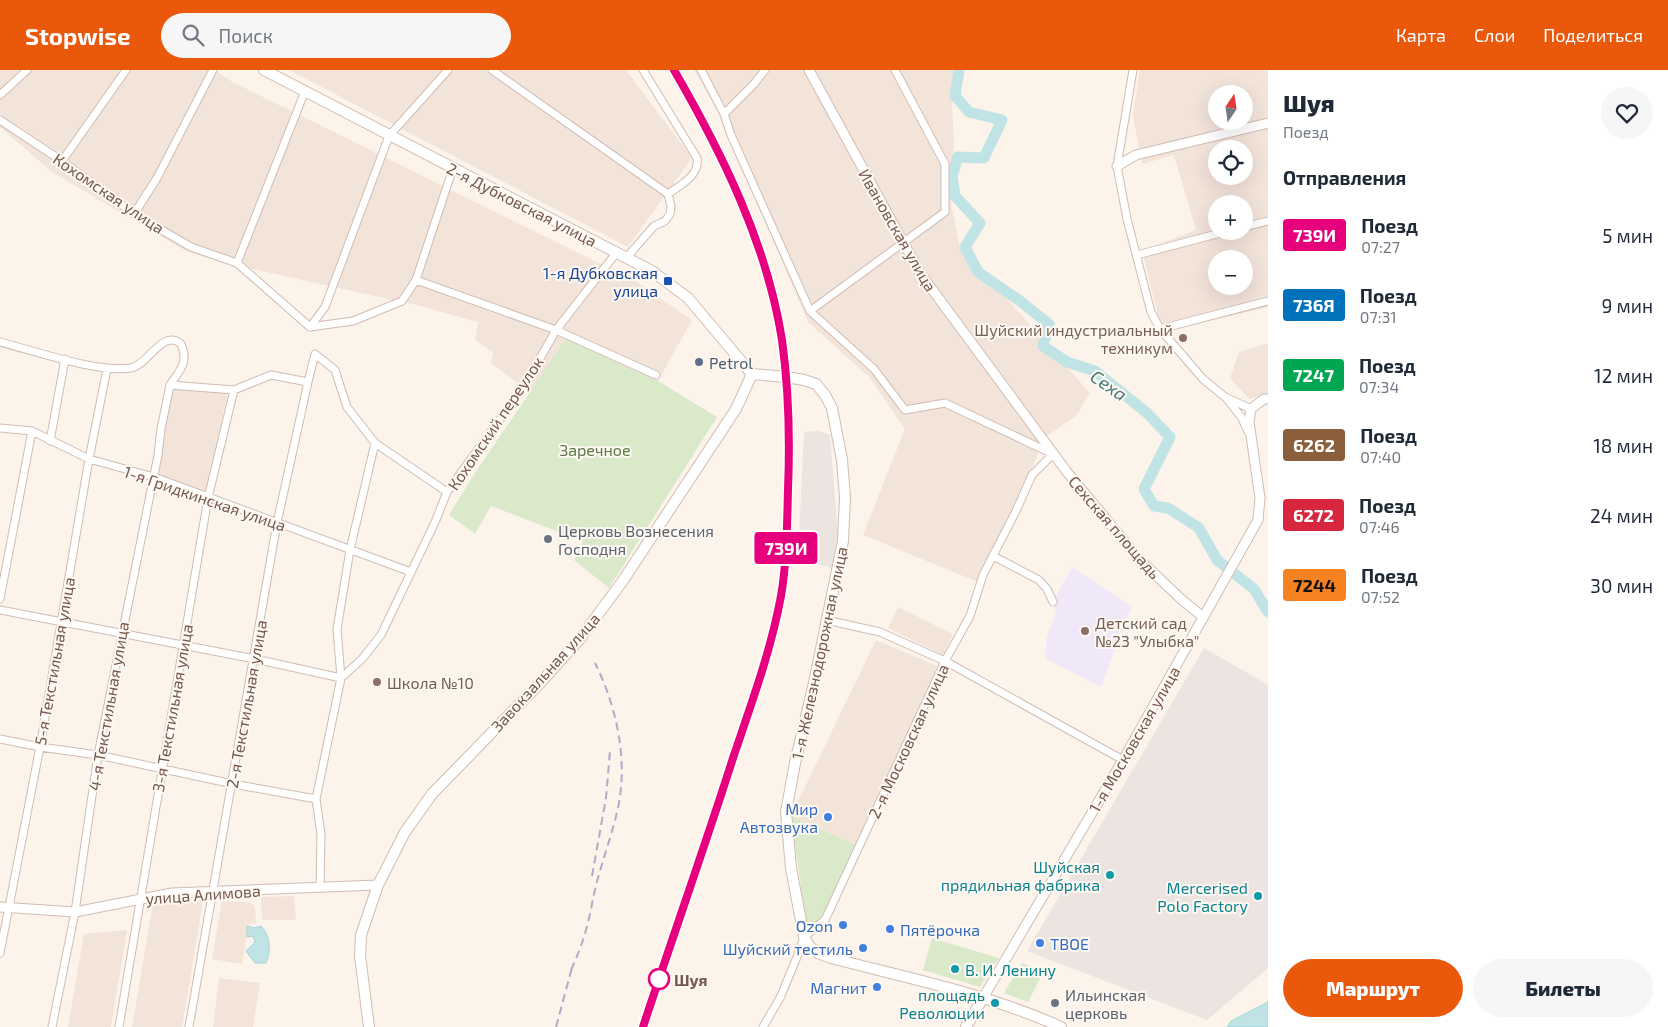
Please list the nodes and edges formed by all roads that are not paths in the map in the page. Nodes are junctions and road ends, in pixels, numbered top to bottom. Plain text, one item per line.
1 (27, 70) edge
2 (126, 70) edge
3 (213, 70) edge
4 (264, 70) edge
5 (448, 70) edge
6 (492, 70) edge
7 (643, 70) edge
8 (701, 70) edge
9 (764, 70) edge
10 (809, 70) edge
11 (895, 70) edge
12 (1133, 70) edge
13 (305, 91) junction
14 (0, 95) edge
15 (724, 114) junction
16 (0, 120) edge
17 (1268, 123) edge
18 (390, 136) junction
19 (62, 161) junction
20 (1117, 166) junction
21 (453, 168) junction
22 (668, 194) junction
23 (134, 214) junction
24 (1268, 221) edge
25 (1253, 225) edge
26 (1208, 236) edge
27 (903, 243) junction
28 (617, 252) junction
29 (1137, 255) junction
30 (627, 257) junction
31 (237, 262) junction
32 (416, 280) junction
33 (1268, 301) edge
34 (810, 311) junction
35 (310, 327) junction
36 (1160, 329) junction
37 (556, 330) junction
38 (0, 342) edge
39 (65, 359) junction
40 (107, 369) junction
41 (752, 374) junction
42 (656, 375) dead end
43 (308, 382) junction
44 (170, 385) junction
45 (234, 390) junction
46 (1225, 397) junction
47 (1268, 399) edge
48 (1251, 409) junction
49 (0, 428) edge
50 (32, 431) junction
51 (1251, 438) junction
52 (50, 441) junction
53 (375, 443) junction
54 (1052, 454) junction
55 (89, 459) junction
56 (154, 477) junction
57 (447, 492) junction
58 (208, 498) junction
59 (277, 523) junction
60 (350, 550) junction
61 (993, 556) junction
62 (411, 572) junction
63 (0, 599) edge
64 (1053, 602) dead end
65 (0, 610) edge
66 (1203, 617) junction
67 (826, 620) junction
68 (60, 622) junction
69 (121, 634) junction
70 (183, 646) junction
71 (255, 659) junction
72 (945, 661) junction
73 (341, 678) junction
74 (0, 739) edge
75 (40, 747) junction
76 (98, 755) junction
77 (1123, 760) junction
78 (162, 769) junction
79 (232, 784) junction
80 (316, 799) junction
81 (378, 886) junction
82 (320, 888) junction
83 (212, 890) junction
84 (139, 899) junction
85 (4, 908) edge
86 (74, 912) junction
87 (804, 937) junction
88 (0, 953) edge
89 (983, 998) junction
90 (52, 1027) edge
91 (119, 1027) edge
92 (189, 1027) edge
93 (369, 1027) edge
94 (763, 1027) edge
95 (966, 1027) edge
96 (1061, 1027) edge

1 - 14 street
2 - 19 street
3 - 23 street
4 - 13 main road, 2-я Дубковская улица
5 - 18 street
6 - 22 street
7 - 22 street
8 - 15 street
9 - 15 street
10 - 27 street, Ивановская улица
11 - 27 street
12 - 20 street
13 - 18 main road, 2-я Дубковская улица
13 - 31 street
15 - 34 street
16 - 19 street, Кохомская улица
17 - 20 street
18 - 21 main road, 2-я Дубковская улица
18 - 35 street
19 - 23 street, Кохомская улица
20 - 29 street
21 - 28 main road, 2-я Дубковская улица
21 - 32 street
22 - 30 street
23 - 31 street, Кохомская улица
24 - 25 street
26 - 29 street
27 - 34 street
27 - 54 street, Ивановская улица
28 - 30 main road, 2-я Дубковская улица
28 - 37 street, Кохомский переулок
29 - 36 street
30 - 41 main road, 2-я Дубковская улица
31 - 35 street, Кохомская улица
32 - 35 street
32 - 37 street
33 - 36 street
34 - 54 street
36 - 46 street
37 - 42 street
37 - 57 street, Кохомский переулок
38 - 39 street
39 - 40 street
39 - 52 street
40 - 44 street, 4-я Текстильная улица
40 - 55 street, 5-я Текстильная улица
41 - 67 main road, 1-я Железнодорожная улица
41 - 81 main road, Завокзальная улица
43 - 45 street
43 - 53 street, 2-я Текстильная улица
43 - 59 street, 2-я Текстильная улица
44 - 45 street
44 - 56 street, 4-я Текстильная улица
45 - 58 street, 3-я Текстильная улица
46 - 48 street
46 - 51 street
47 - 48 street
48 - 51 street, 1-я Московская улица
49 - 50 street, 1-я Гридкинская улица
50 - 52 street, 1-я Гридкинская улица
50 - 63 street
51 - 66 street, 1-я Московская улица
52 - 55 street, 1-я Гридкинская улица
53 - 57 street
53 - 60 street
54 - 61 street, 2-я Московская улица
54 - 66 street, Сехская площадь
55 - 56 street, 1-я Гридкинская улица
55 - 68 street, 5-я Текстильная улица
56 - 58 street, 1-я Гридкинская улица
56 - 69 street, 4-я Текстильная улица
57 - 62 street, Кохомский переулок
58 - 59 street, 1-я Гридкинская улица
58 - 70 street, 3-я Текстильная улица
59 - 60 street, 1-я Гридкинская улица
59 - 71 street, 2-я Текстильная улица
60 - 62 street, 1-я Гридкинская улица
60 - 73 street
61 - 64 street
61 - 72 street, 2-я Московская улица
62 - 73 street, Кохомский переулок
65 - 68 street
66 - 77 street, 1-я Московская улица
67 - 72 street
67 - 87 main road, 1-я Железнодорожная улица
68 - 69 street
68 - 75 street, 5-я Текстильная улица
69 - 70 street
69 - 76 street, 4-я Текстильная улица
70 - 71 street
70 - 78 street, 3-я Текстильная улица
71 - 73 street
71 - 79 street, 2-я Текстильная улица
72 - 77 street
72 - 87 street, 2-я Московская улица
73 - 80 street
74 - 75 street
75 - 76 street
75 - 85 street, 5-я Текстильная улица
76 - 78 street
76 - 86 street, 4-я Текстильная улица
77 - 89 street, 1-я Московская улица
78 - 79 street
78 - 84 street, 3-я Текстильная улица
79 - 80 street
79 - 83 street, 2-я Текстильная улица
80 - 82 street
81 - 82 street, улица Алимова
81 - 93 main road, Завокзальная улица
82 - 83 street, улица Алимова
83 - 84 street, улица Алимова
83 - 92 street, 2-я Текстильная улица
84 - 86 street, улица Алимова
84 - 91 street, 3-я Текстильная улица
85 - 86 street, улица Алимова
85 - 88 street, 5-я Текстильная улица
86 - 90 street, 4-я Текстильная улица
87 - 89 main road
87 - 94 street
89 - 95 main road, 1-я Московская улица
89 - 96 main road

